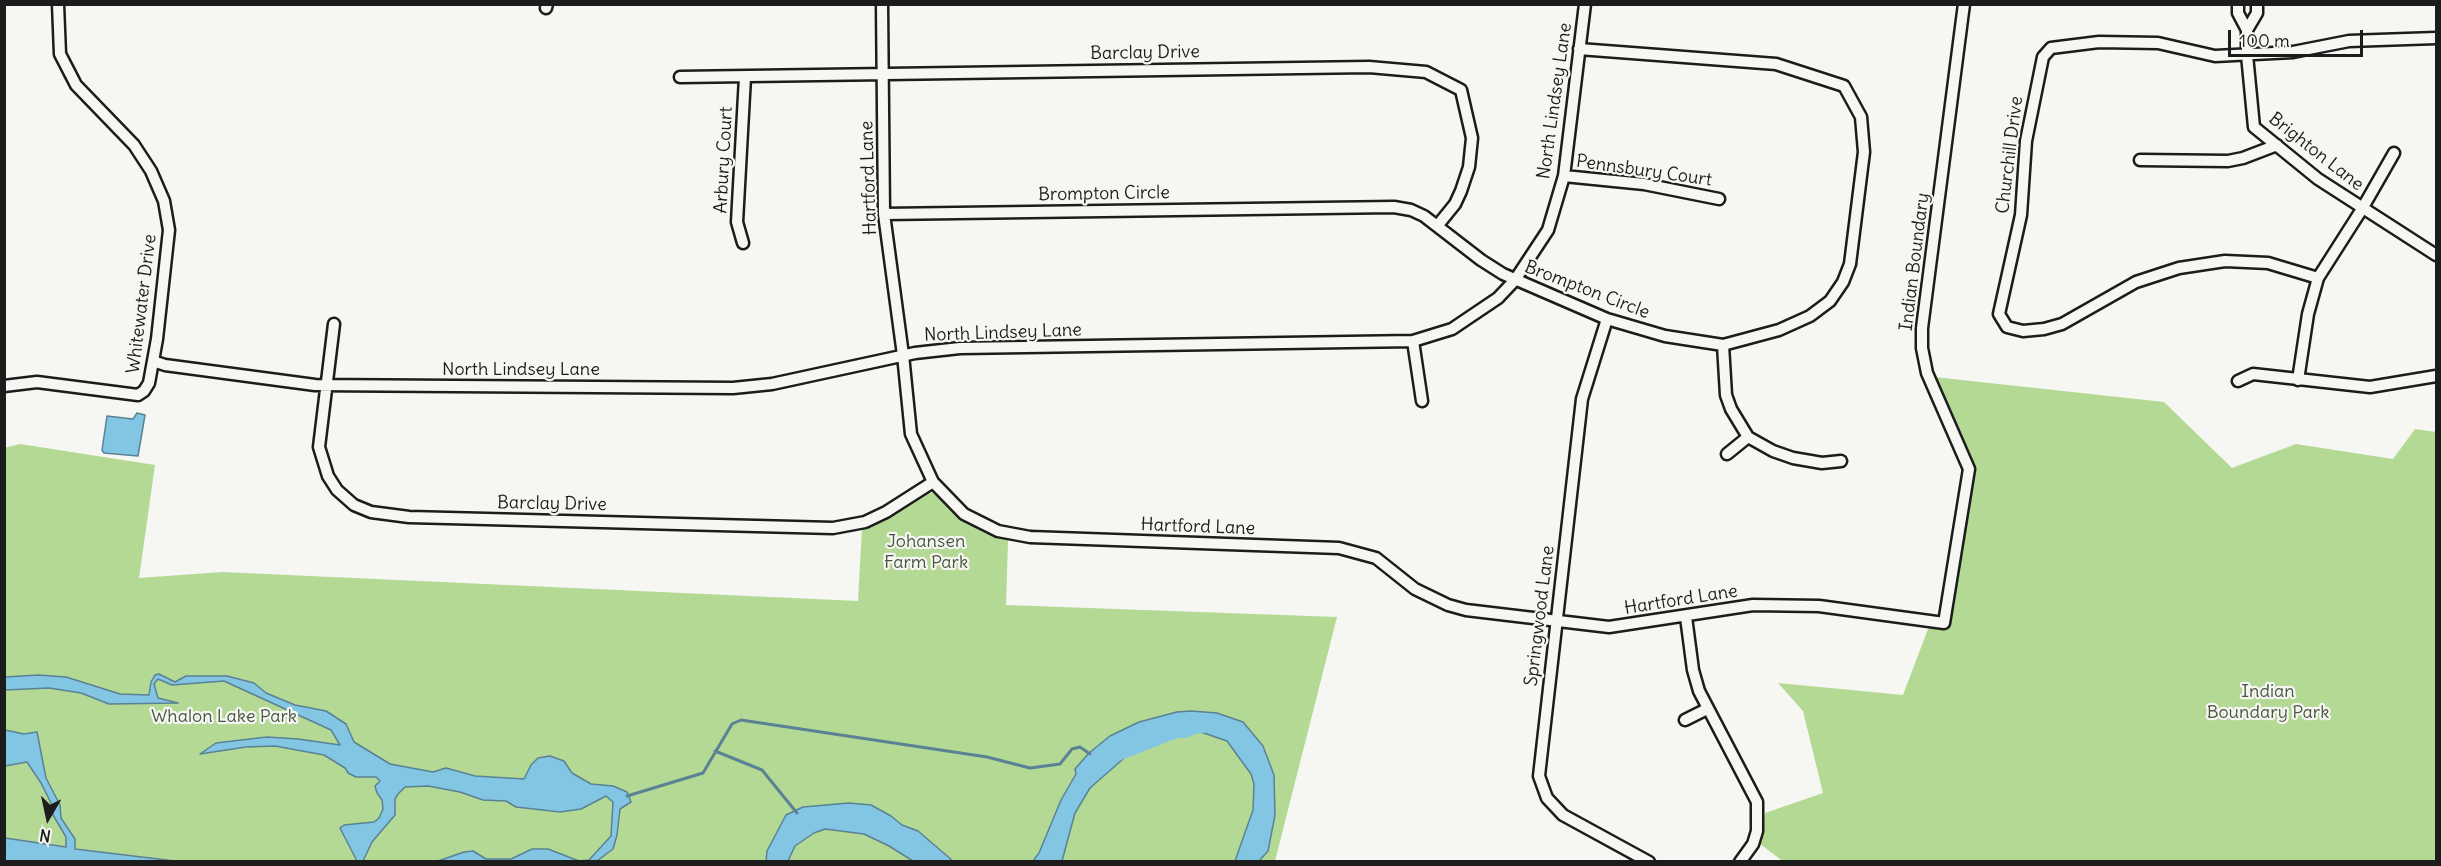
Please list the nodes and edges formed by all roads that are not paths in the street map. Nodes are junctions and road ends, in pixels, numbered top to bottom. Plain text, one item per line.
1 (58, 4) edge
2 (882, 4) edge
3 (1585, 4) edge
4 (1964, 4) edge
5 (2238, 4) edge
6 (2257, 4) edge
7 (2247, 30) junction
8 (2436, 38) edge
9 (1579, 49) junction
10 (2247, 55) junction
11 (883, 73) junction
12 (680, 77) dead end
13 (745, 77) junction
14 (2277, 145) junction
15 (2394, 153) dead end
16 (2140, 160) dead end
17 (1564, 176) junction
18 (1719, 198) dead end
19 (2362, 209) junction
20 (884, 214) junction
21 (1438, 225) junction
22 (743, 243) dead end
23 (2436, 255) edge
24 (2318, 278) junction
25 (1515, 280) junction
26 (1607, 319) junction
27 (334, 324) dead end
28 (1413, 341) junction
29 (1723, 345) junction
30 (903, 355) junction
31 (153, 361) junction
32 (2436, 376) edge
33 (2298, 380) junction
34 (2238, 381) dead end
35 (326, 385) junction
36 (4, 386) edge
37 (1422, 401) dead end
38 (1748, 437) junction
39 (1727, 454) dead end
40 (1841, 460) dead end
41 (933, 482) junction
42 (1686, 617) junction
43 (1557, 621) junction
44 (1944, 623) joint
45 (1707, 710) junction
46 (1685, 720) dead end
47 (1649, 861) edge
48 (1740, 861) edge

1 - 31 street, Whitewater Drive
2 - 11 street, Hartford Lane
3 - 9 street, North Lindsey Lane
4 - 44 street, Indian Boundary
5 - 7 street, Brighton Lane
6 - 7 street, Brighton Lane
7 - 10 street, Brighton Lane
8 - 10 street, Churchill Drive
9 - 17 street, North Lindsey Lane
9 - 29 street, Brompton Circle
10 - 14 street, Brighton Lane
10 - 24 street, Churchill Drive
11 - 13 street, Barclay Drive
11 - 20 street, Hartford Lane
11 - 21 street, Barclay Drive
12 - 13 street, Barclay Drive
13 - 22 street, Arbury Court
14 - 16 street
14 - 19 street, Brighton Lane
15 - 19 street
17 - 18 street, Pennsbury Court
17 - 25 street, North Lindsey Lane
19 - 23 street, Brighton Lane
19 - 24 street
20 - 21 street, Brompton Circle
20 - 30 street, Hartford Lane
21 - 25 street, Brompton Circle
24 - 33 street
25 - 26 street, Brompton Circle
25 - 28 street, North Lindsey Lane
26 - 29 street, Brompton Circle
26 - 43 street, Springwood Lane
27 - 35 street, Barclay Drive
28 - 30 street, North Lindsey Lane
28 - 37 street
29 - 38 street
30 - 35 street, North Lindsey Lane
30 - 41 street, Hartford Lane
31 - 35 street, North Lindsey Lane
31 - 36 street, Whitewater Drive
32 - 33 street
33 - 34 street
35 - 41 street, Barclay Drive
38 - 39 street
38 - 40 street
41 - 43 street, Hartford Lane
42 - 43 street, Hartford Lane
42 - 44 street, Hartford Lane
42 - 45 street
43 - 47 street, Springwood Lane
45 - 46 street
45 - 48 street

